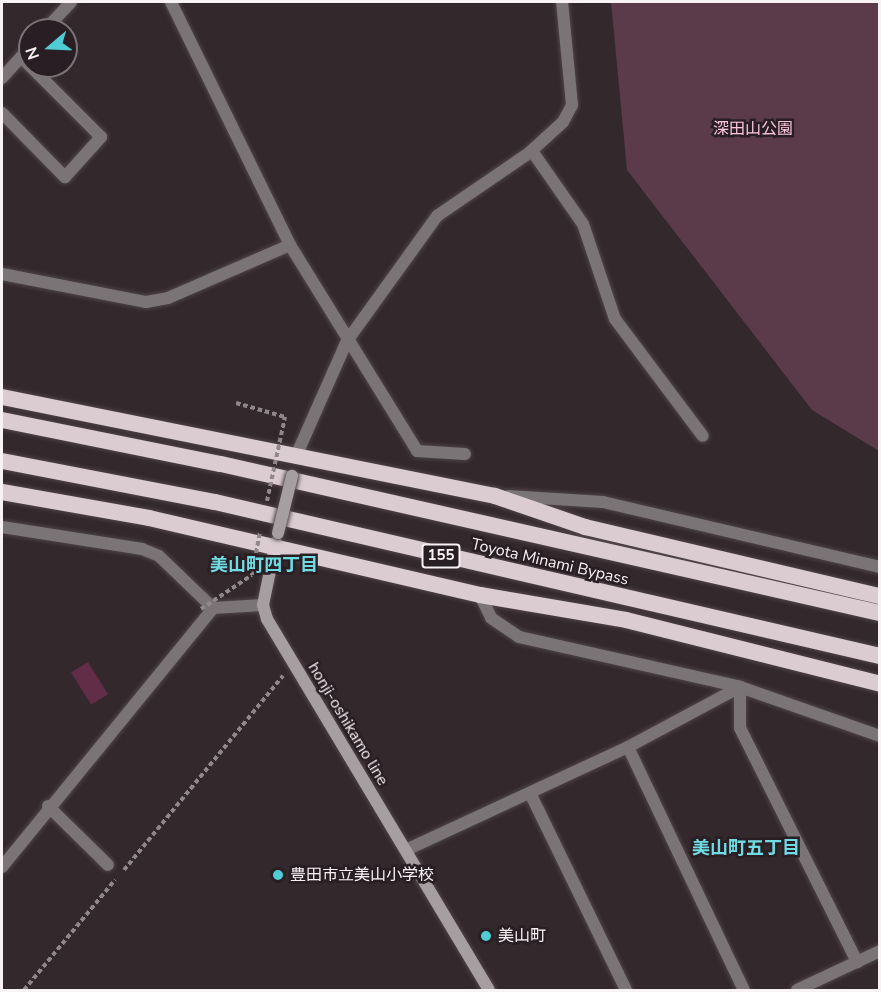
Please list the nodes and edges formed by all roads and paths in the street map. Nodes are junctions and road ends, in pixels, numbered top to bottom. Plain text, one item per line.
1 (71, 2) edge
2 (171, 2) edge
3 (562, 2) edge
4 (56, 18) edge
5 (18, 60) edge
6 (2, 78) edge
7 (42, 78) edge
8 (2, 113) edge
9 (532, 151) junction
10 (290, 245) junction
11 (2, 274) edge
12 (347, 341) junction
13 (2, 397) edge
14 (236, 403) dead end
15 (2, 420) edge
16 (703, 436) dead end
17 (465, 454) dead end
18 (296, 456) junction
19 (2, 461) edge
20 (2, 492) edge
21 (495, 496) junction
22 (266, 507) dead end
23 (263, 518) dead end
24 (2, 526) edge
25 (276, 541) junction
26 (879, 567) edge
27 (480, 596) junction
28 (879, 596) edge
29 (263, 605) junction
30 (207, 609) junction
31 (879, 613) edge
32 (879, 656) edge
33 (293, 665) junction
34 (879, 684) edge
35 (740, 687) junction
36 (879, 736) edge
37 (628, 747) junction
38 (530, 793) junction
39 (48, 806) junction
40 (406, 850) junction
41 (108, 865) dead end
42 (2, 867) edge
43 (879, 951) edge
44 (857, 962) junction
45 (24, 990) edge
46 (489, 990) edge
47 (626, 990) edge
48 (744, 990) edge
49 (797, 990) edge

1 - 4 street
2 - 10 street
3 - 9 street
5 - 6 street
7 - 8 street
9 - 12 street
9 - 16 street
10 - 11 street
10 - 12 street
12 - 17 street
12 - 18 street
13 - 18 highway
14 - 22 path, bridge
15 - 31 highway, Toyota Minami Bypass / 155
18 - 21 highway
18 - 25 main road, bridge
19 - 32 highway, Toyota Minami Bypass / 155
20 - 25 highway, 155
21 - 26 street
21 - 28 highway
23 - 30 path, bridge
24 - 30 street
25 - 27 highway, 155
25 - 29 main road
27 - 34 highway, 155
27 - 35 street
29 - 30 street
29 - 33 main road, honji-oshikamo line
30 - 39 street
33 - 40 main road, honji-oshikamo line
33 - 45 path
35 - 36 street
35 - 37 street
35 - 44 street
37 - 38 street
37 - 48 street
38 - 40 street
38 - 47 street
39 - 41 street
39 - 42 street
40 - 46 main road, honji-oshikamo line
43 - 44 street
44 - 49 street

